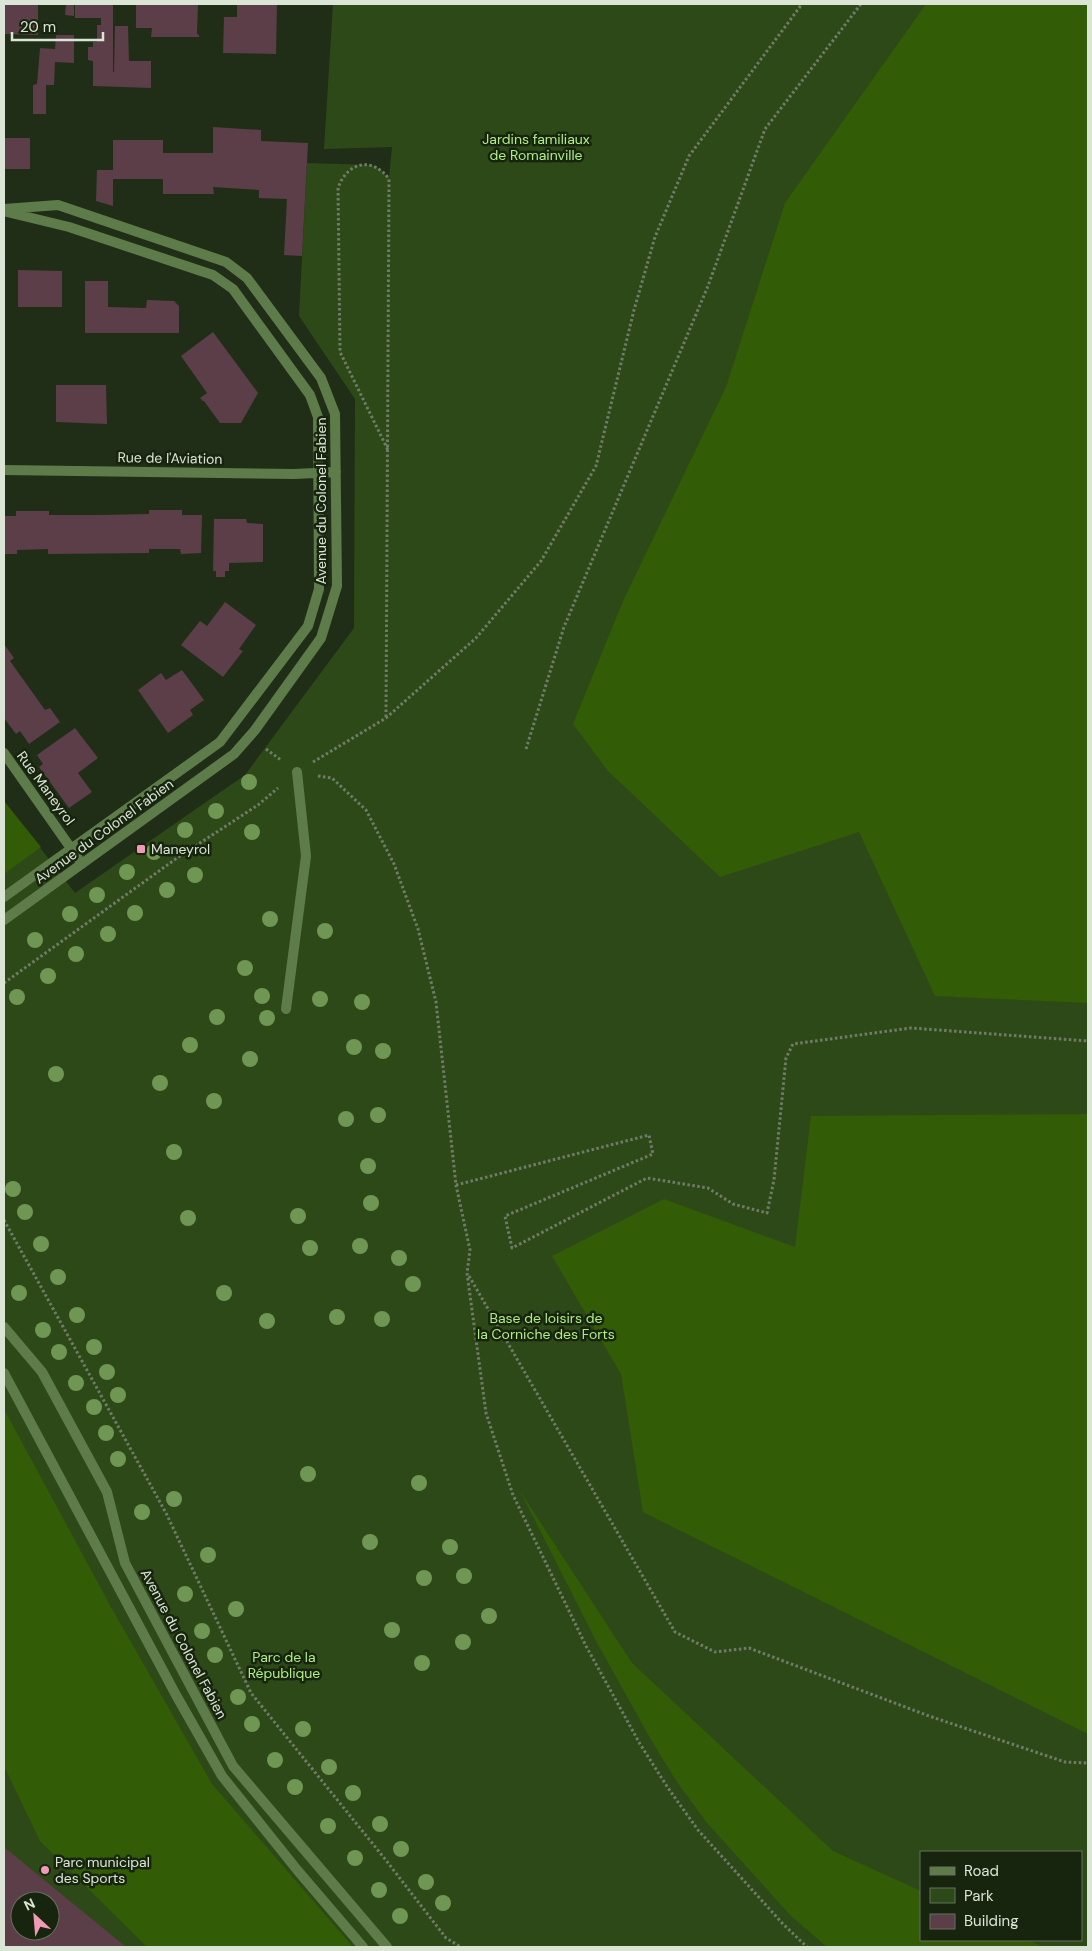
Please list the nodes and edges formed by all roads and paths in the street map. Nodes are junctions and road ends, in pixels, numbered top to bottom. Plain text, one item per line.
1 (802, 4) edge
2 (862, 4) edge
3 (4, 210) edge
4 (388, 450) junction
5 (4, 470) edge
6 (318, 472) junction
7 (336, 472) junction
8 (386, 718) junction
9 (249, 736) junction
10 (526, 749) dead end
11 (4, 753) edge
12 (297, 772) junction
13 (72, 848) junction
14 (82, 864) junction
15 (4, 897) edge
16 (4, 920) edge
17 (4, 983) edge
18 (286, 1009) dead end
19 (1088, 1041) edge
20 (456, 1185) junction
21 (4, 1220) edge
22 (467, 1273) junction
23 (4, 1327) edge
24 (4, 1373) edge
25 (1088, 1763) edge
26 (363, 1947) edge
27 (387, 1947) edge
28 (461, 1947) edge
29 (808, 1947) edge

1 - 8 path
2 - 10 path
3 - 6 street, Avenue du Colonel Fabien
3 - 7 street, Avenue du Colonel Fabien
4 - 4 path
4 - 8 path
5 - 6 street, Rue de l'Aviation
6 - 7 street, Rue de l'Aviation
6 - 13 street, Avenue du Colonel Fabien
7 - 9 street, Avenue du Colonel Fabien
8 - 12 path
9 - 12 path
9 - 14 street, Avenue du Colonel Fabien
11 - 13 street, Rue Maneyrol
12 - 17 path
12 - 18 street
12 - 20 path
13 - 14 street, Rue Maneyrol
13 - 15 street, Avenue du Colonel Fabien
14 - 16 street, Avenue du Colonel Fabien
19 - 20 path
20 - 22 path
21 - 28 path
22 - 25 path
22 - 29 path
23 - 27 street, Avenue du Colonel Fabien
24 - 26 street

